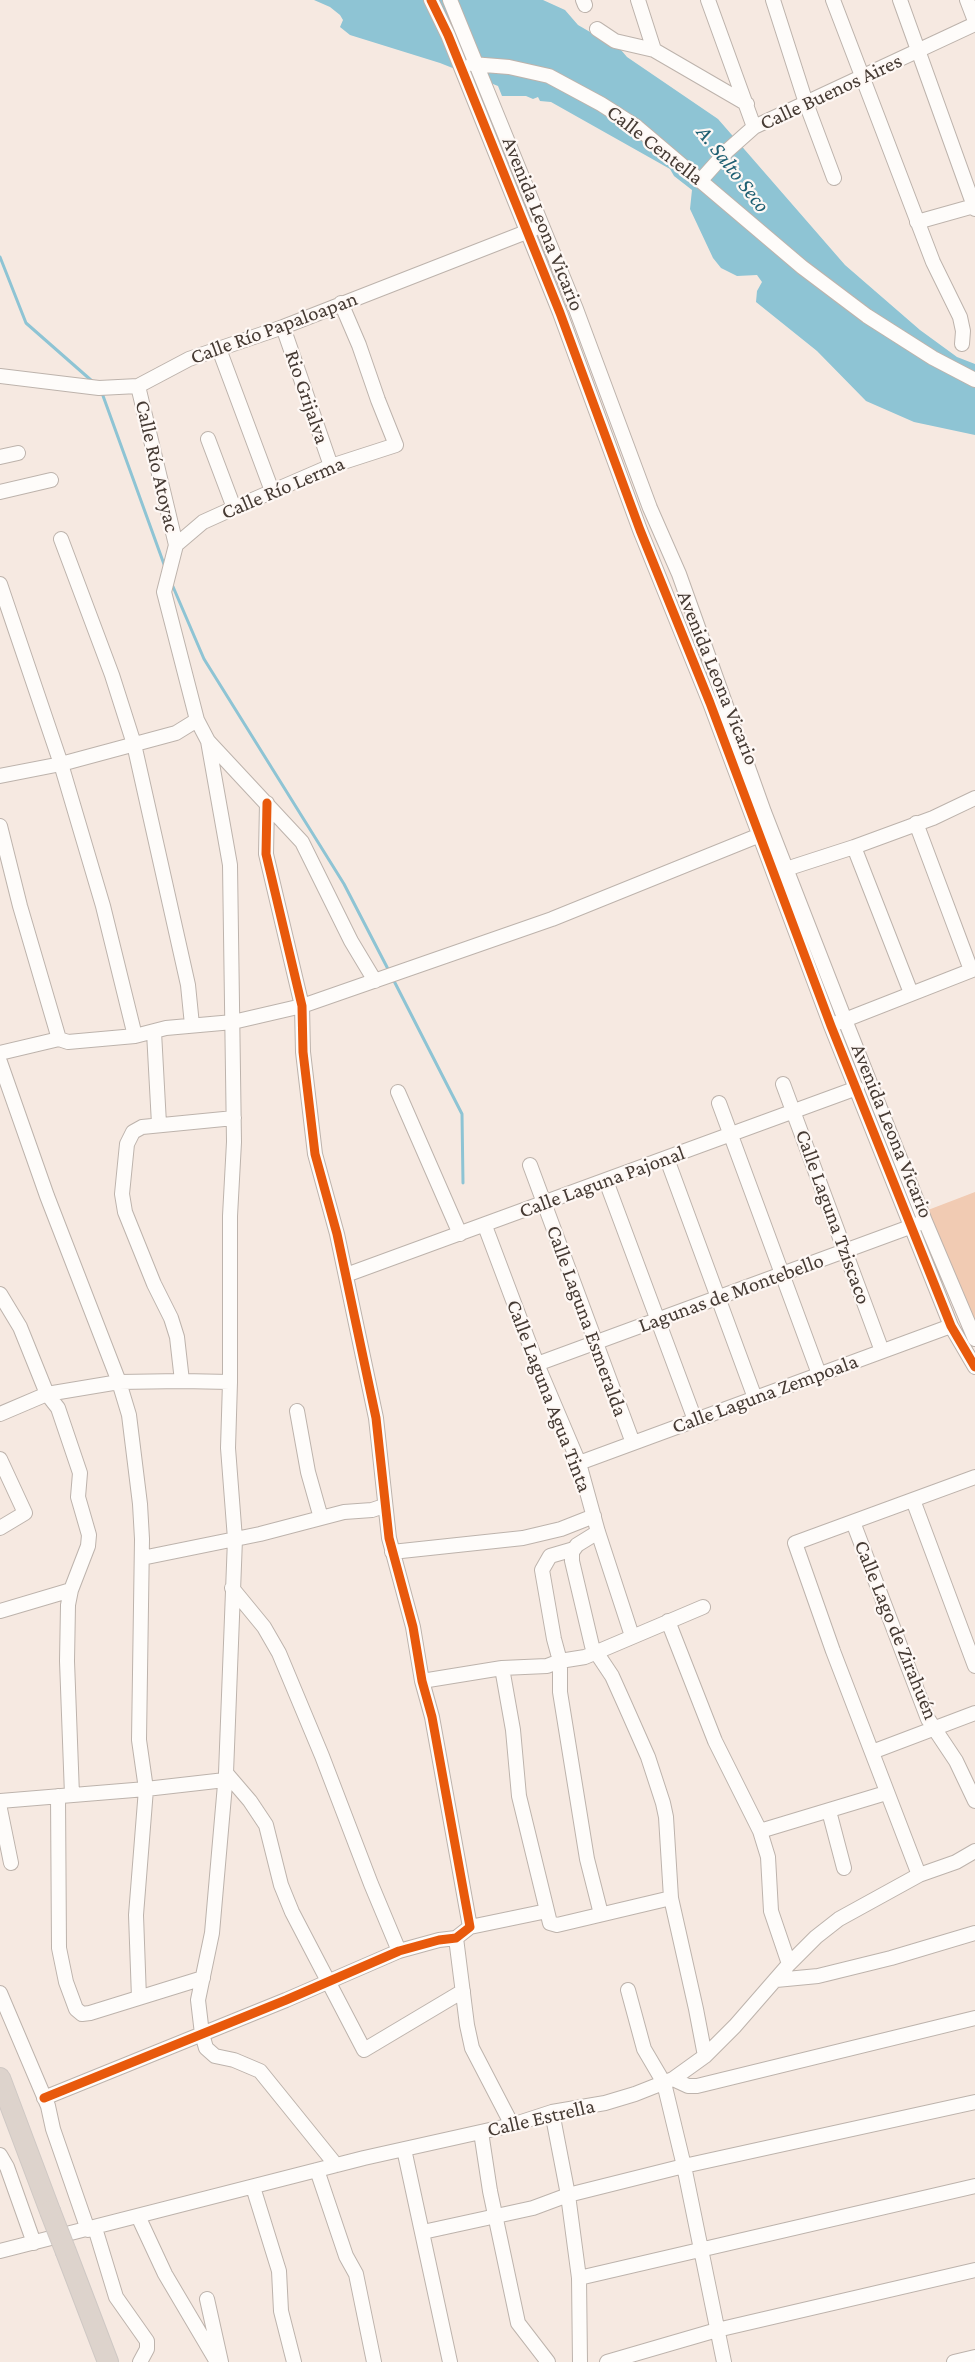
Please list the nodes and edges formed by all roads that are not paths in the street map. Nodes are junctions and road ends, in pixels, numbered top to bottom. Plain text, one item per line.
1 (431, 0) edge
2 (450, 0) edge
3 (638, 0) edge
4 (708, 0) edge
5 (773, 0) edge
6 (833, 0) edge
7 (900, 0) edge
8 (967, 0) edge
9 (975, 22) edge
10 (597, 29) dead end
11 (654, 50) junction
12 (920, 50) junction
13 (459, 63) junction
14 (477, 64) junction
15 (861, 79) junction
16 (806, 103) junction
17 (747, 104) junction
18 (754, 127) junction
19 (834, 178) dead end
20 (700, 180) junction
21 (974, 203) edge
22 (917, 222) junction
23 (541, 226) junction
24 (526, 232) junction
25 (341, 303) junction
26 (284, 327) junction
27 (962, 344) dead end
28 (219, 349) junction
29 (0, 376) edge
30 (975, 380) edge
31 (138, 386) junction
32 (208, 439) dead end
33 (18, 453) dead end
34 (0, 457) edge
35 (331, 466) junction
36 (51, 480) dead end
37 (272, 491) junction
38 (0, 492) edge
39 (234, 508) junction
40 (61, 539) dead end
41 (176, 544) junction
42 (0, 584) edge
43 (197, 720) junction
44 (208, 741) junction
45 (134, 744) junction
46 (61, 764) junction
47 (0, 776) edge
48 (975, 798) edge
49 (267, 803) junction
50 (916, 823) junction
51 (0, 826) edge
52 (760, 835) junction
53 (854, 847) junction
54 (786, 869) junction
55 (973, 970) edge
56 (375, 981) junction
57 (911, 993) junction
58 (302, 1006) junction
59 (845, 1020) junction
60 (233, 1022) junction
61 (192, 1025) junction
62 (831, 1026) junction
63 (154, 1032) junction
64 (135, 1036) junction
65 (59, 1039) junction
66 (0, 1053) edge
67 (0, 1062) edge
68 (783, 1084) dead end
69 (857, 1088) junction
70 (398, 1092) dead end
71 (719, 1103) dead end
72 (794, 1112) junction
73 (234, 1118) junction
74 (159, 1124) junction
75 (731, 1135) junction
76 (667, 1158) junction
77 (530, 1165) dead end
78 (606, 1181) junction
79 (544, 1204) junction
80 (918, 1224) junction
81 (485, 1226) junction
82 (460, 1234) junction
83 (846, 1250) junction
84 (782, 1274) junction
85 (346, 1275) junction
86 (0, 1294) edge
87 (718, 1297) junction
88 (658, 1320) junction
89 (951, 1326) junction
90 (975, 1339) edge
91 (595, 1343) junction
92 (882, 1351) junction
93 (537, 1364) junction
94 (975, 1367) edge
95 (819, 1374) junction
96 (182, 1380) junction
97 (119, 1382) junction
98 (230, 1382) junction
99 (47, 1394) junction
100 (755, 1398) junction
101 (297, 1411) dead end
102 (0, 1414) edge
103 (695, 1420) junction
104 (633, 1443) junction
105 (0, 1458) edge
106 (579, 1463) junction
107 (975, 1477) edge
108 (913, 1500) junction
109 (384, 1506) junction
110 (594, 1516) junction
111 (321, 1518) junction
112 (853, 1522) junction
113 (0, 1528) edge
114 (598, 1532) junction
115 (235, 1539) junction
116 (574, 1549) junction
117 (393, 1552) junction
118 (142, 1558) junction
119 (232, 1588) junction
120 (71, 1590) junction
121 (703, 1607) dead end
122 (0, 1611) edge
123 (668, 1621) junction
124 (632, 1636) junction
125 (596, 1653) junction
126 (560, 1661) junction
127 (975, 1666) edge
128 (502, 1668) junction
129 (422, 1681) junction
130 (975, 1713) edge
131 (935, 1728) junction
132 (872, 1752) junction
133 (225, 1777) junction
134 (146, 1789) junction
135 (886, 1794) junction
136 (65, 1795) junction
137 (0, 1801) edge
138 (975, 1801) edge
139 (0, 1809) edge
140 (829, 1811) junction
141 (760, 1831) junction
142 (975, 1851) edge
143 (11, 1863) dead end
144 (844, 1868) dead end
145 (919, 1875) junction
146 (671, 1898) junction
147 (546, 1911) junction
148 (601, 1914) junction
149 (470, 1927) junction
150 (975, 1933) edge
151 (456, 1938) junction
152 (399, 1951) junction
153 (789, 1964) junction
154 (203, 1978) junction
155 (776, 1980) junction
156 (327, 1983) junction
157 (628, 1990) dead end
158 (463, 1991) junction
159 (0, 1993) edge
160 (139, 1998) junction
161 (975, 2018) edge
162 (202, 2034) junction
163 (705, 2056) junction
164 (0, 2078) edge
165 (669, 2081) junction
166 (44, 2098) junction
167 (975, 2102) edge
168 (552, 2112) junction
169 (512, 2125) junction
170 (481, 2132) junction
171 (404, 2149) junction
172 (0, 2155) edge
173 (336, 2165) junction
174 (684, 2166) junction
175 (318, 2170) junction
176 (975, 2186) edge
177 (253, 2187) junction
178 (568, 2195) junction
179 (138, 2216) junction
180 (495, 2216) junction
181 (91, 2229) junction
182 (423, 2232) junction
183 (34, 2243) junction
184 (700, 2249) junction
185 (0, 2251) edge
186 (975, 2270) edge
187 (579, 2278) junction
188 (207, 2299) dead end
189 (717, 2330) junction
190 (975, 2357) edge
191 (108, 2362) edge
192 (140, 2362) edge
193 (219, 2362) edge
194 (294, 2362) edge
195 (374, 2362) edge
196 (450, 2362) edge
197 (548, 2362) edge
198 (580, 2362) edge
199 (607, 2362) edge
200 (724, 2362) edge
201 (954, 2362) edge

1 - 13 street, Avenida Leona Vicario
2 - 14 street, Avenida Leona Vicario
3 - 11 street
4 - 17 street
5 - 16 street
6 - 15 street
7 - 12 street
8 - 9 street
9 - 12 street, Calle Buenos Aires
10 - 11 street
11 - 17 street
12 - 15 street, Calle Buenos Aires
12 - 21 street
13 - 14 street, Calle Centella
13 - 24 street, Avenida Leona Vicario
14 - 20 street, Calle Centella
14 - 23 street, Avenida Leona Vicario
15 - 16 street, Calle Buenos Aires
15 - 22 street
16 - 18 street, Calle Buenos Aires
16 - 19 street
17 - 18 street
18 - 20 street, Calle Buenos Aires
20 - 30 street, Calle Centella
21 - 22 street
22 - 27 street
23 - 24 street, Calle Río Papaloapan
23 - 54 street, Avenida Leona Vicario
24 - 25 street, Calle Río Papaloapan
24 - 52 street, Avenida Leona Vicario
25 - 26 street, Calle Río Papaloapan
25 - 35 street, Calle Río Lerma
26 - 28 street, Calle Río Papaloapan
26 - 35 street, Rio Grijalva
28 - 31 street, Calle Río Papaloapan
28 - 37 street
29 - 31 street, Calle Río Papaloapan
31 - 41 street, Calle Río Atoyac
32 - 39 street
33 - 34 street
35 - 37 street, Calle Río Lerma
36 - 38 street
37 - 39 street, Calle Río Lerma
39 - 41 street, Calle Río Lerma
40 - 45 street
41 - 43 street, Calle Río Atoyac
42 - 46 street
43 - 44 street, Calle Río Atoyac
43 - 45 street
44 - 49 street
44 - 60 street
45 - 46 street
45 - 61 street
46 - 47 street
46 - 64 street
48 - 50 street
49 - 56 street
49 - 58 street
50 - 53 street
50 - 55 street
51 - 65 street
52 - 56 street
52 - 62 street, Avenida Leona Vicario
53 - 54 street
53 - 57 street
54 - 59 street, Avenida Leona Vicario
55 - 57 street
56 - 58 street
57 - 59 street
58 - 60 street
58 - 85 street
59 - 62 street
59 - 80 street, Avenida Leona Vicario
60 - 61 street
60 - 73 street
61 - 63 street
62 - 69 street, Avenida Leona Vicario
63 - 64 street
63 - 74 street
64 - 65 street
65 - 66 street
67 - 97 street
68 - 72 street, Calle Laguna Tziscaco
69 - 72 street, Calle Laguna Pajonal
69 - 80 street, Avenida Leona Vicario
70 - 82 street
71 - 75 street
72 - 75 street, Calle Laguna Pajonal
72 - 83 street, Calle Laguna Tziscaco
73 - 74 street
73 - 98 street
74 - 96 street
75 - 76 street, Calle Laguna Pajonal
75 - 84 street
76 - 78 street, Calle Laguna Pajonal
76 - 87 street
77 - 79 street, Calle Laguna Esmeralda
78 - 79 street, Calle Laguna Pajonal
78 - 88 street
79 - 81 street, Calle Laguna Pajonal
79 - 91 street, Calle Laguna Esmeralda
80 - 83 street, Lagunas de Montebello
80 - 89 street, Avenida Leona Vicario
80 - 90 street, Avenida Leona Vicario
81 - 82 street, Calle Laguna Pajonal
81 - 93 street, Calle Laguna Agua Tinta
82 - 85 street, Calle Laguna Pajonal
83 - 84 street, Lagunas de Montebello
83 - 92 street, Calle Laguna Tziscaco
84 - 87 street, Lagunas de Montebello
84 - 95 street
85 - 109 street
86 - 99 street
87 - 88 street, Lagunas de Montebello
87 - 100 street
88 - 91 street, Lagunas de Montebello
88 - 103 street
89 - 92 street, Calle Laguna Zempoala
89 - 94 street, Avenida Leona Vicario
91 - 93 street, Lagunas de Montebello
91 - 104 street, Calle Laguna Esmeralda
92 - 95 street, Calle Laguna Zempoala
93 - 106 street, Calle Laguna Agua Tinta
95 - 100 street, Calle Laguna Zempoala
96 - 97 street
96 - 98 street
97 - 99 street
97 - 118 street
98 - 115 street
99 - 102 street
99 - 120 street
100 - 103 street, Calle Laguna Zempoala
101 - 111 street
103 - 104 street, Calle Laguna Zempoala
104 - 106 street, Calle Laguna Zempoala
105 - 113 street
106 - 110 street, Calle Laguna Agua Tinta
107 - 108 street
108 - 112 street
108 - 127 street
109 - 111 street
109 - 117 street
110 - 114 street, Calle Laguna Agua Tinta
110 - 117 street
111 - 115 street
112 - 131 street, Calle Lago de Zirahuén
112 - 132 street
114 - 116 street
114 - 124 street, Calle Laguna Agua Tinta
115 - 118 street
115 - 119 street
116 - 125 street
116 - 126 street
117 - 129 street
118 - 134 street
119 - 133 street
119 - 152 street
120 - 122 street
120 - 136 street
121 - 123 street
123 - 124 street
123 - 141 street
124 - 125 street
125 - 126 street
125 - 146 street
126 - 128 street
126 - 148 street
128 - 129 street
128 - 147 street
129 - 149 street
130 - 131 street
131 - 132 street
131 - 138 street, Calle Lago de Zirahuén
132 - 135 street
133 - 134 street
133 - 154 street
133 - 156 street
134 - 136 street
134 - 160 street
135 - 140 street
135 - 145 street
136 - 137 street
136 - 160 street
139 - 143 street
140 - 141 street
140 - 144 street
141 - 153 street
142 - 145 street, Calle Estrella
145 - 153 street, Calle Estrella
146 - 148 street
146 - 163 street
147 - 148 street
147 - 149 street
149 - 151 street
150 - 155 street
151 - 152 street
151 - 158 street
152 - 156 street
153 - 155 street, Calle Estrella
154 - 160 street
154 - 162 street
155 - 163 street, Calle Estrella
156 - 158 street
156 - 162 street
157 - 165 street
158 - 169 street
159 - 166 street
161 - 165 street
162 - 166 street
162 - 173 street
163 - 165 street, Calle Estrella
164 - 191 highway, bridge
165 - 168 street, Calle Estrella
165 - 174 street
166 - 181 street
167 - 174 street
168 - 169 street, Calle Estrella
168 - 178 street
169 - 170 street, Calle Estrella
170 - 171 street, Calle Estrella
170 - 180 street
171 - 173 street, Calle Estrella
171 - 182 street
172 - 183 street
173 - 175 street, Calle Estrella
174 - 178 street
174 - 184 street
175 - 177 street, Calle Estrella
175 - 195 street
176 - 184 street
177 - 179 street, Calle Estrella
177 - 194 street
178 - 180 street
178 - 187 street
179 - 181 street, Calle Estrella
179 - 193 street
180 - 182 street
180 - 197 street
181 - 183 street, Calle Estrella
181 - 192 street
182 - 196 street
183 - 185 street, Calle Estrella
184 - 187 street
184 - 189 street
186 - 189 street
187 - 198 street
188 - 193 street
189 - 199 street
189 - 200 street
190 - 201 street

